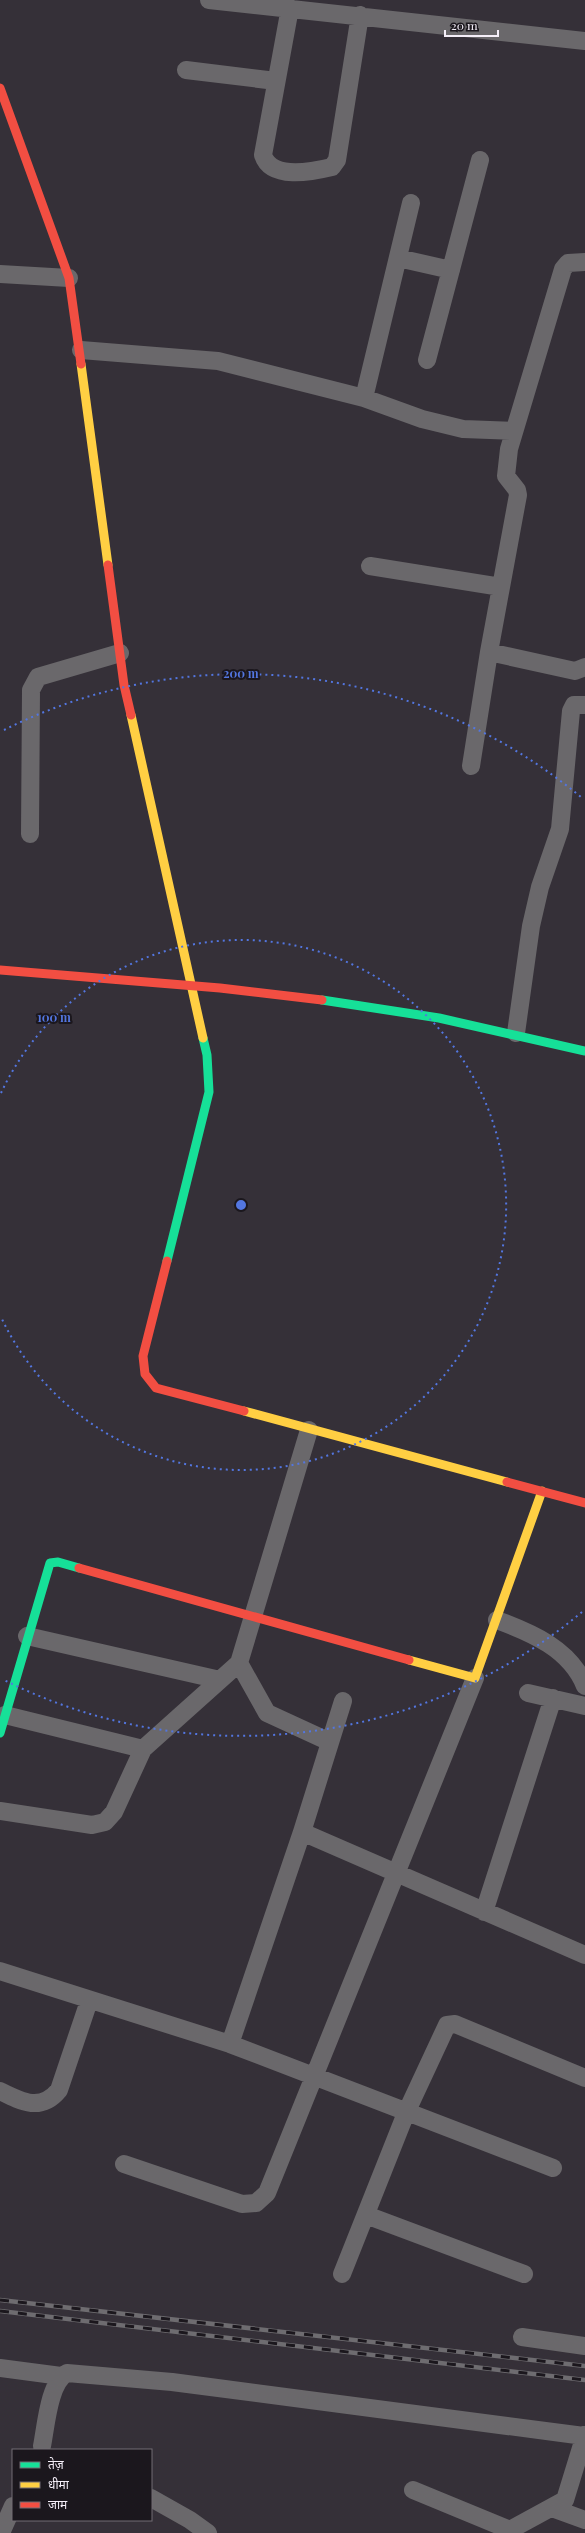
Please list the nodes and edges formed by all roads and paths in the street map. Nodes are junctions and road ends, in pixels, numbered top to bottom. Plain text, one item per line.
1 (209, 0) edge
2 (286, 5) edge
3 (360, 16) junction
4 (585, 41) edge
5 (186, 70) dead end
6 (276, 81) junction
7 (0, 88) edge
8 (480, 160) dead end
9 (411, 203) dead end
10 (398, 258) junction
11 (585, 262) edge
12 (451, 270) junction
13 (0, 274) edge
14 (69, 278) junction
15 (80, 350) junction
16 (427, 360) dead end
17 (364, 398) junction
18 (514, 431) junction
19 (370, 566) dead end
20 (501, 587) junction
21 (488, 652) junction
22 (120, 653) junction
23 (585, 668) edge
24 (585, 705) edge
25 (471, 766) dead end
26 (30, 834) dead end
27 (0, 970) edge
28 (190, 987) junction
29 (516, 1033) junction
30 (585, 1051) edge
31 (309, 1430) junction
32 (542, 1491) junction
33 (585, 1503) edge
34 (252, 1617) junction
35 (497, 1620) junction
36 (28, 1636) junction
37 (239, 1663) junction
38 (475, 1678) junction
39 (220, 1680) junction
40 (585, 1686) edge
41 (528, 1693) dead end
42 (553, 1698) junction
43 (343, 1701) dead end
44 (585, 1706) edge
45 (5, 1715) junction
46 (0, 1733) edge
47 (330, 1742) junction
48 (143, 1749) junction
49 (0, 1812) edge
50 (302, 1832) junction
51 (395, 1874) junction
52 (484, 1912) junction
53 (585, 1955) edge
54 (0, 1971) edge
55 (89, 2000) junction
56 (230, 2044) junction
57 (313, 2075) junction
58 (585, 2078) edge
59 (0, 2091) edge
60 (406, 2113) junction
61 (124, 2164) dead end
62 (553, 2168) dead end
63 (366, 2215) junction
64 (342, 2274) dead end
65 (524, 2274) dead end
66 (522, 2337) dead end
67 (585, 2346) edge
68 (0, 2368) edge
69 (61, 2376) junction
70 (584, 2436) edge
71 (46, 2449) edge
72 (413, 2490) dead end
73 (152, 2499) edge
74 (12, 2508) edge
75 (552, 2508) junction
76 (585, 2520) edge
77 (509, 2531) edge
78 (1, 2533) edge
79 (208, 2533) edge

1 - 2 street
2 - 3 street
2 - 6 street
3 - 4 street
3 - 6 street
5 - 6 street
7 - 14 main road
8 - 12 street
9 - 10 street
10 - 12 street
10 - 17 street
11 - 18 street
12 - 16 street
13 - 14 street
14 - 15 main road
15 - 17 street
15 - 22 main road
17 - 18 street
18 - 20 street
19 - 20 street
20 - 21 street
21 - 23 street
21 - 25 street
22 - 26 street
22 - 28 main road
24 - 29 street
27 - 28 main road
28 - 29 main road
28 - 31 main road
29 - 30 main road
31 - 32 main road
31 - 34 street
32 - 33 main road
32 - 35 main road
34 - 36 main road
34 - 37 street
34 - 38 main road
35 - 38 main road
35 - 40 street
36 - 39 street
36 - 45 main road
37 - 39 street
37 - 47 street
38 - 51 street
39 - 48 street
41 - 42 street
42 - 44 street
42 - 52 street
43 - 47 street
45 - 46 main road
45 - 48 street
47 - 50 street
48 - 49 street
50 - 51 street
50 - 56 street
51 - 52 street
51 - 57 street
52 - 53 street
54 - 55 street
55 - 56 street
55 - 59 street
56 - 57 street
57 - 60 street
57 - 61 street
58 - 60 street
60 - 62 street
60 - 63 street
63 - 64 street
63 - 65 street
66 - 67 street
68 - 69 street
69 - 70 street
69 - 71 street
70 - 75 street
72 - 77 street
73 - 79 street
74 - 78 street
75 - 76 street
75 - 77 street

